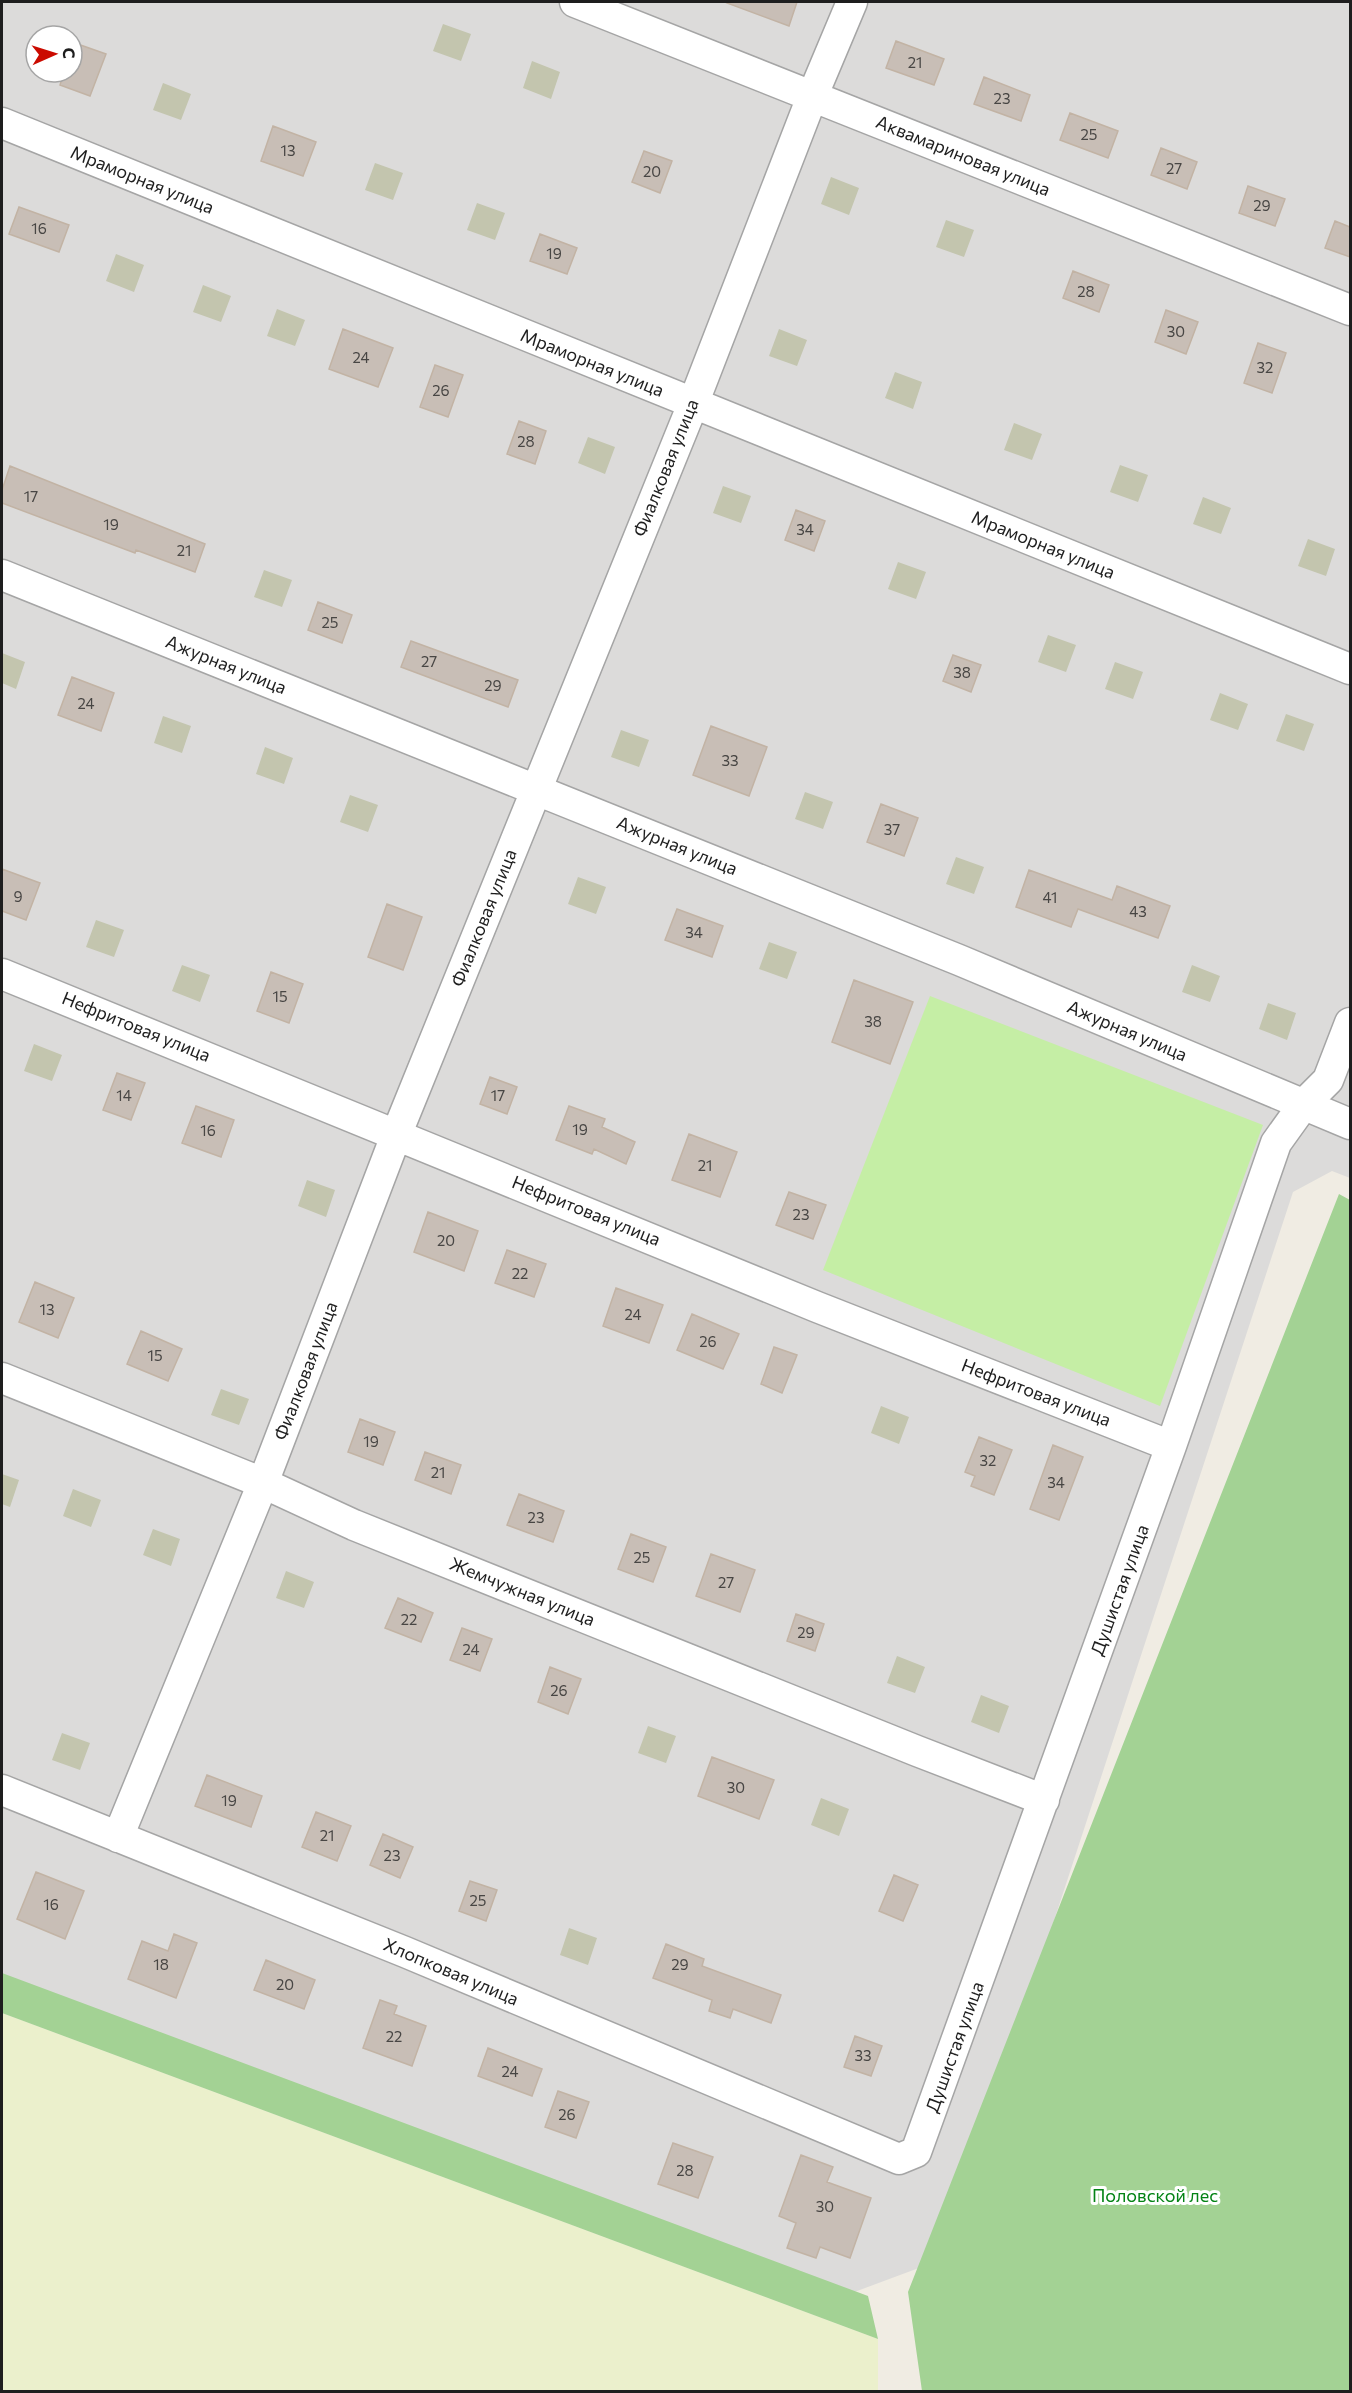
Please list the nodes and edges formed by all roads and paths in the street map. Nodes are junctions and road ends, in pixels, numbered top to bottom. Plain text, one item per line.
1 (575, 2) edge
2 (852, 2) edge
3 (812, 97) junction
4 (2, 123) edge
5 (1350, 310) edge
6 (693, 404) junction
7 (2, 575) edge
8 (1350, 669) edge
9 (536, 789) junction
10 (2, 974) edge
11 (1350, 1023) edge
12 (1304, 1104) junction
13 (1350, 1124) edge
14 (397, 1133) junction
15 (2, 1378) edge
16 (1171, 1446) junction
17 (263, 1483) junction
18 (2, 1790) edge
19 (1044, 1800) junction
20 (118, 1837) junction
21 (899, 2159) joint

1 - 3 street, Аквамариновая улица
2 - 3 street, Фиалковая улица
3 - 5 street, Аквамариновая улица
3 - 6 street, Фиалковая улица
4 - 6 street, Мраморная улица
6 - 8 street, Мраморная улица
6 - 9 street, Фиалковая улица
7 - 9 street, Ажурная улица
9 - 12 street, Ажурная улица
9 - 14 street, Фиалковая улица
10 - 14 street, Нефритовая улица
11 - 12 street, Душистая улица
12 - 13 street, Ажурная улица
12 - 16 street, Душистая улица
14 - 16 street, Нефритовая улица
14 - 17 street, Фиалковая улица
15 - 17 street, Жемчужная улица
16 - 19 street, Душистая улица
17 - 19 street, Жемчужная улица
17 - 20 street, Фиалковая улица
18 - 20 street, Хлопковая улица
19 - 21 street, Душистая улица
20 - 21 street, Хлопковая улица

